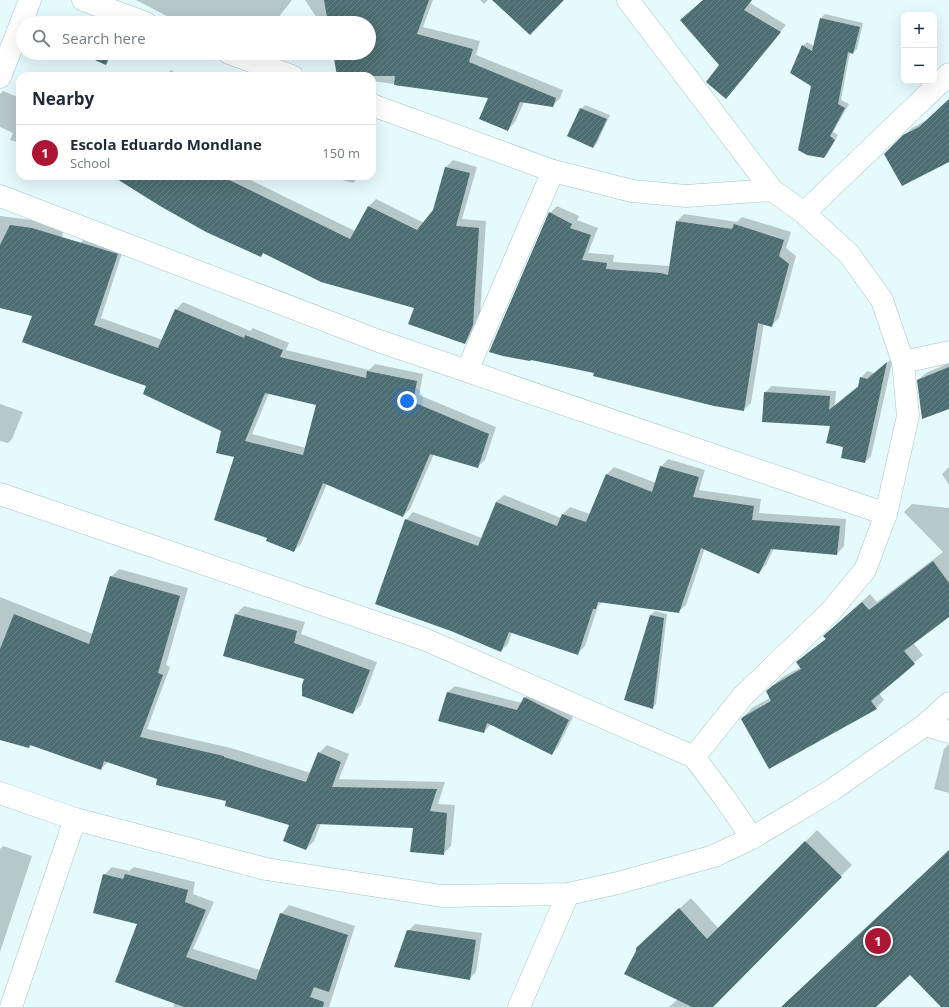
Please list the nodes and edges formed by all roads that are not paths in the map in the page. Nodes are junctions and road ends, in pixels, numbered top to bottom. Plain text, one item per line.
1 (30, 0) edge
2 (83, 0) edge
3 (628, 0) edge
4 (24, 16) edge
5 (127, 16) edge
6 (16, 36) edge
7 (248, 60) edge
8 (281, 72) edge
9 (949, 74) edge
10 (0, 77) edge
11 (376, 106) edge
12 (553, 171) junction
13 (772, 190) junction
14 (0, 196) edge
15 (804, 213) junction
16 (949, 352) edge
17 (903, 362) junction
18 (467, 371) junction
19 (0, 494) edge
20 (886, 514) junction
21 (949, 703) edge
22 (925, 725) junction
23 (949, 732) edge
24 (694, 757) junction
25 (0, 793) edge
26 (75, 819) junction
27 (752, 838) junction
28 (568, 894) junction
29 (11, 1007) edge
30 (519, 1007) edge

1 - 4 street
2 - 5 street
3 - 13 street
6 - 10 street
7 - 8 street
9 - 15 street
11 - 12 street
12 - 13 street
12 - 18 street
13 - 15 street
14 - 18 street
15 - 17 street
16 - 17 street
17 - 20 street
18 - 20 street
19 - 24 street
20 - 24 street
21 - 22 street
22 - 23 street
22 - 27 street
24 - 27 street
25 - 26 street
26 - 28 street
26 - 29 street
27 - 28 street
28 - 30 street

